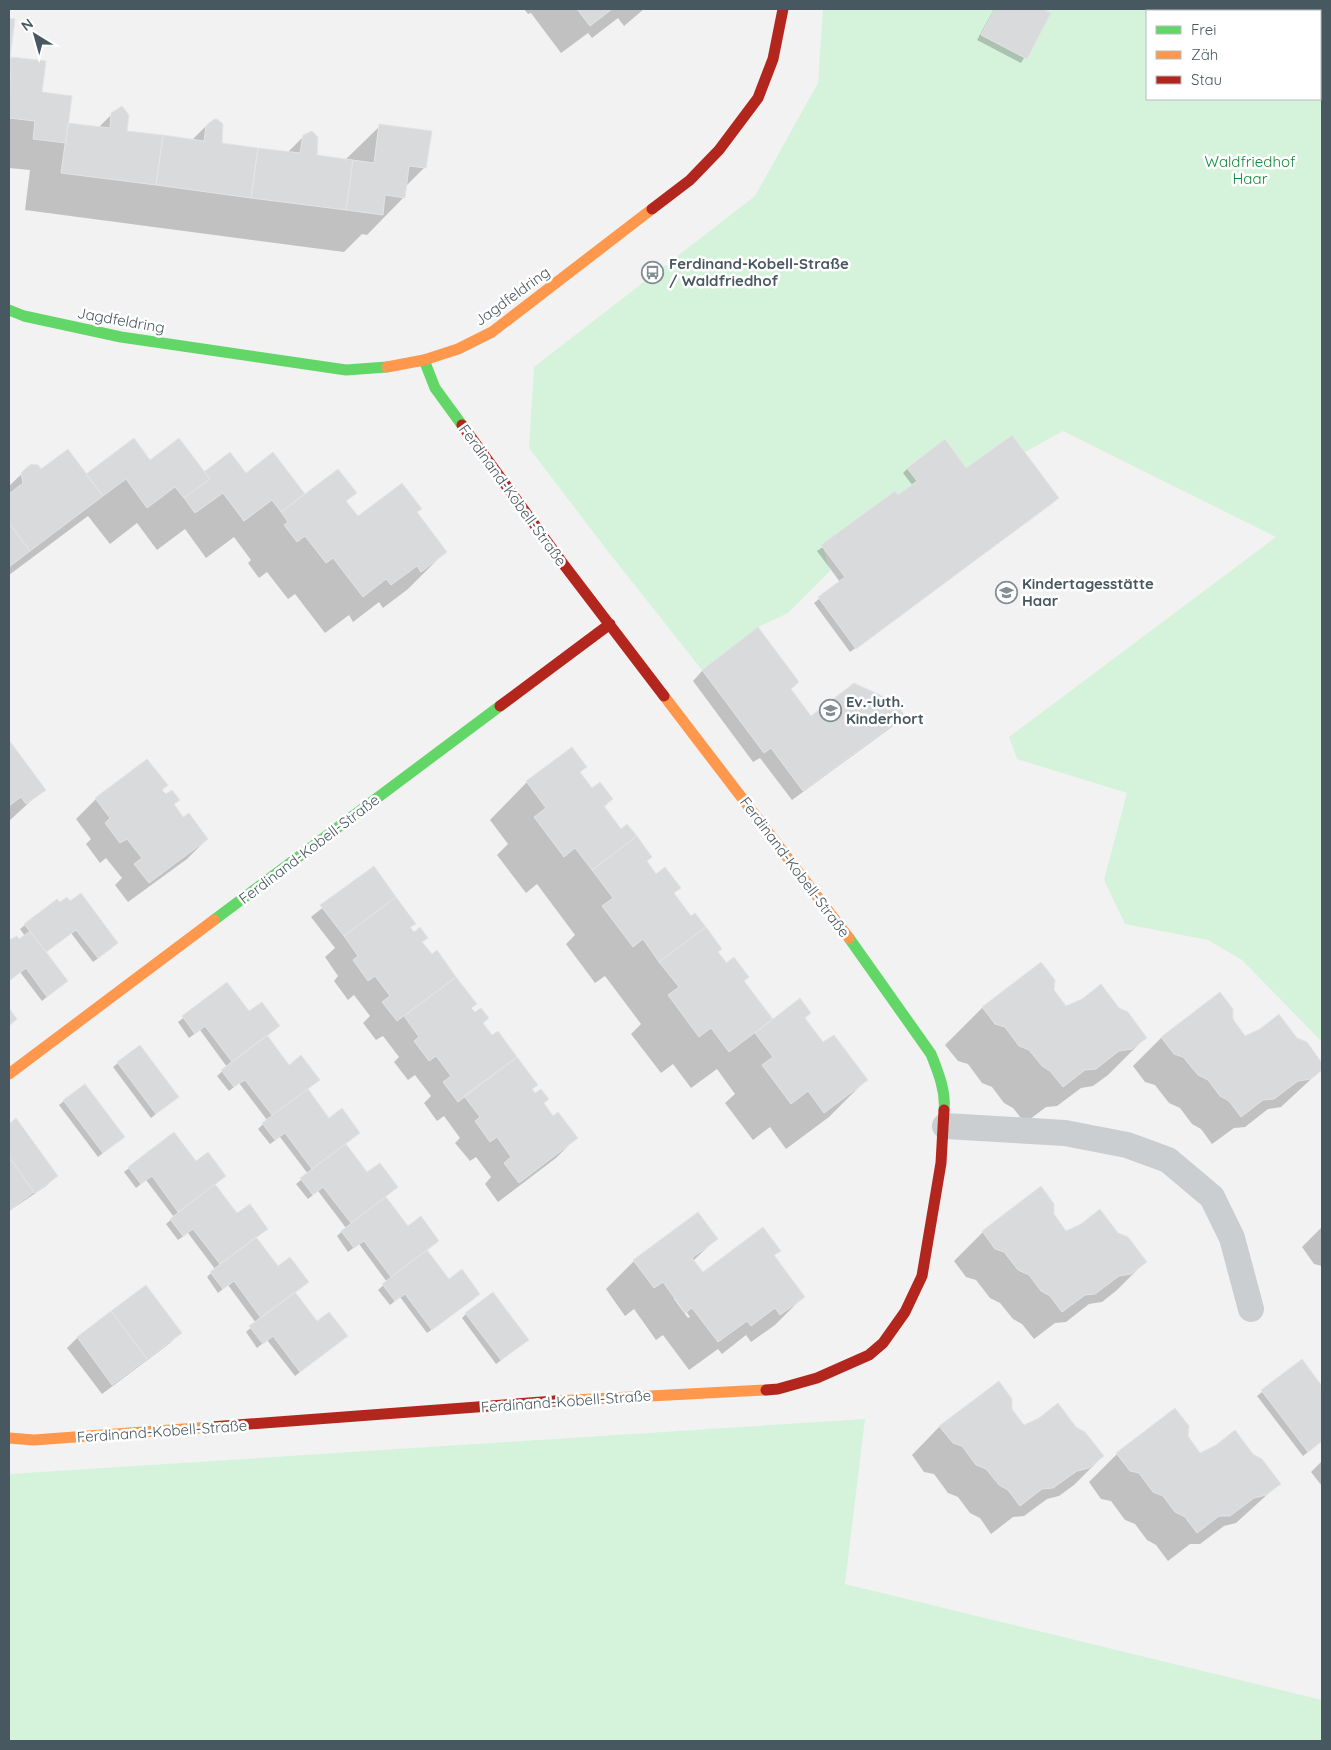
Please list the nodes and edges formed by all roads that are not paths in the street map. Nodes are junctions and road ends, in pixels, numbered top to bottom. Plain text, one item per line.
1 (783, 9) edge
2 (9, 310) edge
3 (424, 360) junction
4 (610, 624) junction
5 (9, 1074) edge
6 (945, 1126) junction
7 (1251, 1309) dead end
8 (9, 1438) edge

1 - 3 street, Jagdfeldring
2 - 3 street, Jagdfeldring
3 - 4 street, Ferdinand-Kobell-Straße
4 - 5 street, Ferdinand-Kobell-Straße
4 - 6 street, Ferdinand-Kobell-Straße
6 - 7 street
6 - 8 street, Ferdinand-Kobell-Straße

